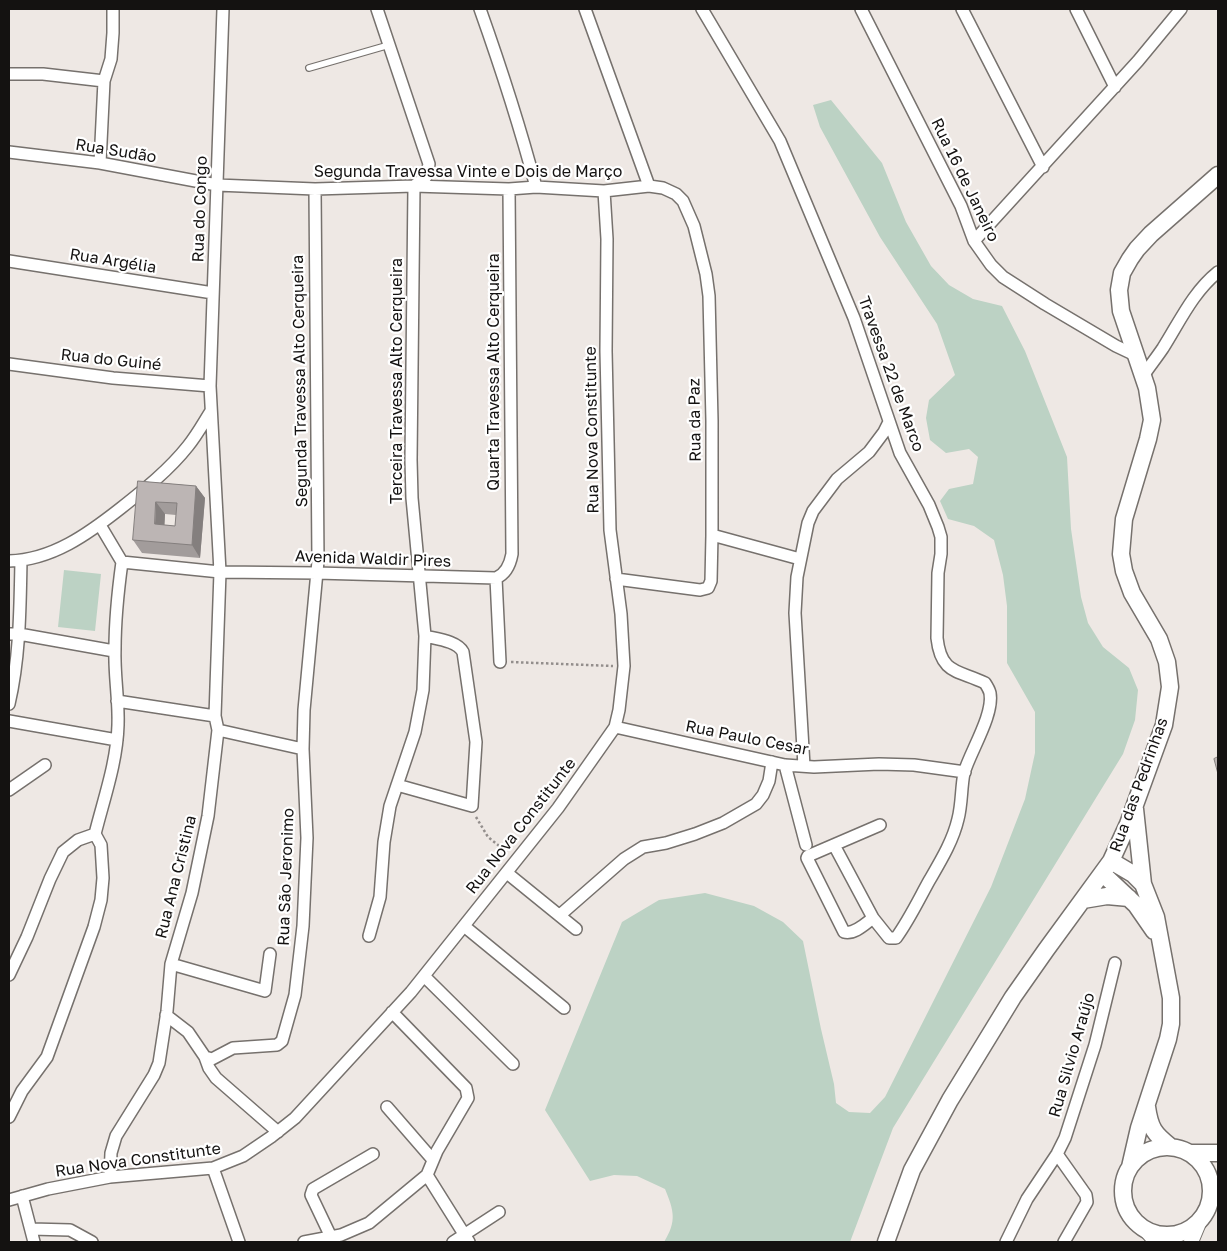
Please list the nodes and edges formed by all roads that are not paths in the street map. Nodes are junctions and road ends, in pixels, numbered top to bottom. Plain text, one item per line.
1 (113, 9) edge
2 (223, 9) edge
3 (377, 9) edge
4 (480, 9) edge
5 (585, 9) edge
6 (702, 9) edge
7 (861, 9) edge
8 (962, 9) edge
9 (1076, 9) edge
10 (1181, 9) edge
11 (389, 45) junction
12 (309, 68) dead end
13 (9, 74) edge
14 (104, 81) junction
15 (1115, 87) junction
16 (9, 152) edge
17 (100, 163) junction
18 (1043, 167) junction
19 (1218, 174) edge
20 (217, 185) junction
21 (414, 186) junction
22 (649, 186) junction
23 (536, 187) junction
24 (314, 189) junction
25 (509, 189) junction
26 (604, 191) junction
27 (974, 241) junction
28 (9, 262) edge
29 (1218, 272) edge
30 (213, 293) junction
31 (1135, 355) junction
32 (9, 364) edge
33 (1143, 376) junction
34 (210, 386) junction
35 (212, 411) junction
36 (888, 422) junction
37 (100, 525) junction
38 (712, 535) junction
39 (800, 559) junction
40 (21, 560) junction
41 (9, 561) edge
42 (122, 562) junction
43 (220, 572) junction
44 (317, 573) junction
45 (419, 577) junction
46 (496, 578) junction
47 (616, 579) junction
48 (14, 634) edge
49 (425, 636) junction
50 (114, 651) junction
51 (500, 662) road end
52 (117, 701) junction
53 (9, 704) edge
54 (215, 716) junction
55 (9, 721) edge
56 (615, 727) junction
57 (218, 730) junction
58 (117, 740) junction
59 (303, 749) junction
60 (772, 762) junction
61 (45, 765) dead end
62 (785, 765) junction
63 (804, 766) junction
64 (965, 772) junction
65 (397, 785) junction
66 (9, 790) edge
67 (1134, 807) junction
68 (880, 825) dead end
69 (95, 834) junction
70 (834, 845) junction
71 (807, 851) junction
72 (1107, 868) junction
73 (507, 873) junction
74 (1143, 884) junction
75 (1129, 898) junction
76 (1083, 900) junction
77 (560, 915) junction
78 (873, 918) junction
79 (464, 926) junction
80 (576, 929) dead end
81 (369, 936) dead end
82 (1161, 945) junction
83 (270, 954) dead end
84 (1115, 963) dead end
85 (171, 964) junction
86 (9, 975) edge
87 (424, 976) junction
88 (564, 1008) dead end
89 (392, 1012) junction
90 (166, 1015) junction
91 (206, 1058) junction
92 (513, 1064) dead end
93 (387, 1107) dead end
94 (1147, 1107) junction
95 (9, 1117) edge
96 (278, 1132) junction
97 (1171, 1147) junction
98 (1218, 1153) edge
99 (373, 1154) dead end
100 (1057, 1154) junction
101 (1190, 1154) junction
102 (433, 1160) junction
103 (1130, 1167) junction
104 (213, 1168) junction
105 (427, 1175) junction
106 (110, 1177) junction
107 (1218, 1186) edge
108 (22, 1196) junction
109 (9, 1200) edge
110 (1209, 1202) junction
111 (499, 1212) dead end
112 (1201, 1218) junction
113 (1144, 1228) junction
114 (31, 1229) junction
115 (332, 1237) junction
116 (466, 1239) edge
117 (34, 1242) edge
118 (92, 1242) edge
119 (238, 1242) edge
120 (304, 1242) edge
121 (453, 1242) edge
122 (886, 1242) edge
123 (1006, 1242) edge
124 (1064, 1242) edge
125 (1156, 1242) edge
126 (1191, 1242) edge

1 - 14 street
2 - 20 street, Rua do Congo
3 - 11 street
4 - 23 street
5 - 22 street, Segunda Travessa Vinte e Dois de Março
6 - 36 street, Travessa 22 de Marco
7 - 27 street, Rua 16 de Janeiro
8 - 18 street
9 - 15 street
10 - 15 street
11 - 12 lane
11 - 21 street
13 - 14 street
14 - 17 street
15 - 18 street
16 - 17 street, Rua Sudão
17 - 20 street, Rua Sudão
18 - 27 street
19 - 31 main road, Rua das Pedrinhas
20 - 24 street, Segunda Travessa Vinte e Dois de Março
20 - 30 street, Rua do Congo
21 - 24 street, Segunda Travessa Vinte e Dois de Março
21 - 25 street, Segunda Travessa Vinte e Dois de Março
21 - 45 street, Terceira Travessa Alto Cerqueira
22 - 26 street, Segunda Travessa Vinte e Dois de Março
22 - 38 street, Rua da Paz
23 - 25 street, Segunda Travessa Vinte e Dois de Março
23 - 26 street, Segunda Travessa Vinte e Dois de Março
24 - 44 street, Segunda Travessa Alto Cerqueira
25 - 46 street, Quarta Travessa Alto Cerqueira
26 - 47 street, Rua Nova Constitunte
27 - 31 street, Rua 16 de Janeiro
28 - 30 street, Rua Argélia
29 - 33 street
30 - 34 street, Rua do Congo
31 - 33 main road, Rua das Pedrinhas
32 - 34 street, Rua do Guiné
33 - 67 main road, Rua das Pedrinhas
34 - 35 street, Rua do Congo
35 - 37 street
35 - 43 street, Rua do Congo
36 - 39 street
36 - 64 street, Travessa 22 de Marco
37 - 40 street
37 - 42 street
38 - 39 street
38 - 47 street, Rua da Paz
39 - 63 street
40 - 41 street
40 - 48 street
42 - 43 street, Avenida Waldir Pires
42 - 50 street
43 - 44 street, Avenida Waldir Pires
43 - 54 street, Rua Ana Cristina
44 - 45 street, Avenida Waldir Pires
44 - 59 street, Rua São Jeronimo
45 - 46 street, Avenida Waldir Pires
45 - 49 street, Terceira Travessa Alto Cerqueira
46 - 51 street
47 - 56 street, Rua Nova Constitunte
48 - 50 street
48 - 53 street
49 - 65 street, Terceira Travessa Alto Cerqueira
49 - 65 street
50 - 52 street
52 - 54 street
52 - 58 street
54 - 57 street, Rua Ana Cristina
55 - 58 street
56 - 60 street, Rua Paulo Cesar
56 - 73 street, Rua Nova Constitunte
57 - 59 street
57 - 85 street, Rua Ana Cristina
58 - 69 street
59 - 91 street, Rua São Jeronimo
60 - 62 street, Rua Paulo Cesar
60 - 77 street
61 - 66 street
62 - 63 street, Rua Paulo Cesar
62 - 71 street
63 - 64 street, Rua Paulo Cesar
64 - 78 street, Travessa 22 de Marco
65 - 81 street, Terceira Travessa Alto Cerqueira
67 - 72 main road, Rua das Pedrinhas
67 - 74 main road
68 - 70 street
69 - 86 street
69 - 95 street
70 - 71 street
70 - 78 street
71 - 78 street
72 - 74 main road
72 - 75 main road
72 - 76 main road, Rua das Pedrinhas
73 - 77 street
73 - 79 street, Rua Nova Constitunte
74 - 82 main road
75 - 76 main road
75 - 82 main road
76 - 122 main road, Rua das Pedrinhas
77 - 80 street
79 - 87 street, Rua Nova Constitunte
79 - 88 street
82 - 94 main road
83 - 85 street
84 - 100 street, Rua Silvio Araújo
85 - 90 street, Rua Ana Cristina
87 - 89 street, Rua Nova Constitunte
87 - 92 street
89 - 96 street, Rua Nova Constitunte
89 - 102 street
90 - 91 street
90 - 106 street, Rua Ana Cristina
91 - 96 street
93 - 102 street
94 - 97 main road
94 - 103 main road
96 - 104 street, Rua Nova Constitunte
97 - 101 main road
97 - 103 main road
98 - 101 main road
99 - 115 street
100 - 123 street, Rua Silvio Araújo
100 - 124 street
101 - 110 main road
102 - 105 street
103 - 113 main road
104 - 106 street, Rua Nova Constitunte
104 - 119 street
105 - 115 street
105 - 116 street
106 - 108 street, Rua Nova Constitunte
107 - 110 main road
108 - 109 street, Rua Nova Constitunte
108 - 114 street
110 - 112 main road
111 - 116 street
112 - 113 main road
112 - 126 street
113 - 125 street
114 - 117 street
114 - 118 street
115 - 120 street
116 - 121 street

